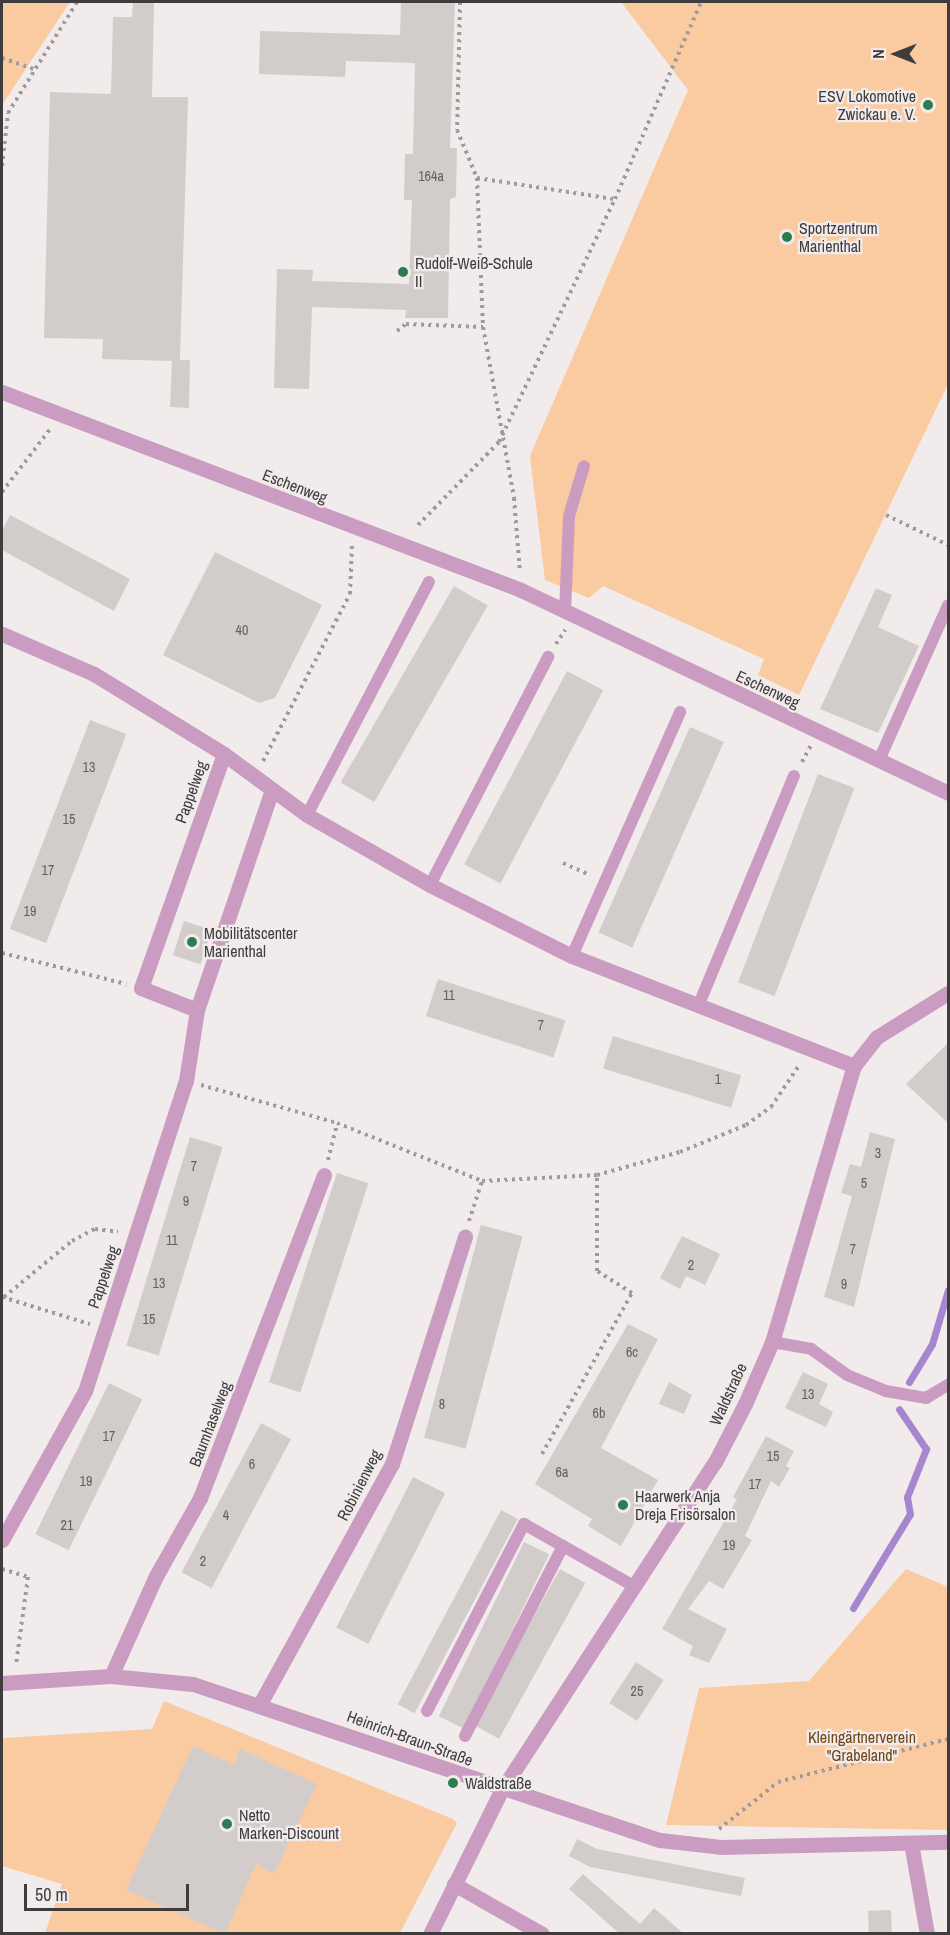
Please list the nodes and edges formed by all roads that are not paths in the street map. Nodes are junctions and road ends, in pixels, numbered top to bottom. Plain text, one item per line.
1 (2, 392) edge
2 (584, 466) dead end
3 (429, 582) dead end
4 (948, 605) edge
5 (569, 615) junction
6 (2, 634) edge
7 (548, 657) road end
8 (680, 712) dead end
9 (224, 754) junction
10 (880, 758) junction
11 (794, 776) road end
12 (272, 790) junction
13 (948, 793) edge
14 (307, 815) junction
15 (430, 885) junction
16 (572, 956) junction
17 (948, 993) edge
18 (699, 1005) junction
19 (197, 1010) junction
20 (854, 1066) junction
21 (324, 1175) road end
22 (465, 1236) road end
23 (772, 1342) junction
24 (948, 1386) edge
25 (2, 1540) edge
26 (563, 1546) junction
27 (632, 1585) junction
28 (111, 1676) junction
29 (7, 1682) edge
30 (261, 1702) junction
31 (427, 1711) dead end
32 (465, 1736) dead end
33 (501, 1791) junction
34 (948, 1842) edge
35 (911, 1843) junction
36 (454, 1884) junction
37 (430, 1934) edge
38 (542, 1934) edge
39 (927, 1934) edge

1 - 5 street, Eschenweg
2 - 5 lane
3 - 14 lane
4 - 10 lane
5 - 10 street, Eschenweg
6 - 9 street
7 - 15 lane
8 - 16 lane
9 - 12 street
9 - 19 street, Pappelweg
10 - 13 street, Eschenweg
11 - 18 lane
12 - 14 street
12 - 19 street, Pappelweg
14 - 15 street
15 - 16 street
16 - 18 street
17 - 20 street, Waldstraße
18 - 20 street
19 - 25 street, Pappelweg
20 - 23 street, Waldstraße
21 - 28 street, Baumhaselweg
22 - 30 street, Robinienweg
23 - 24 lane
23 - 27 street, Waldstraße
26 - 27 lane
26 - 31 lane
26 - 32 lane
27 - 33 street, Waldstraße
28 - 29 street, Heinrich-Braun-Straße
28 - 30 street, Heinrich-Braun-Straße
30 - 33 street, Heinrich-Braun-Straße
33 - 35 street, Heinrich-Braun-Straße
33 - 36 street, Waldstraße
34 - 35 street, Heinrich-Braun-Straße
35 - 39 street
36 - 37 street, Waldstraße
36 - 38 street

